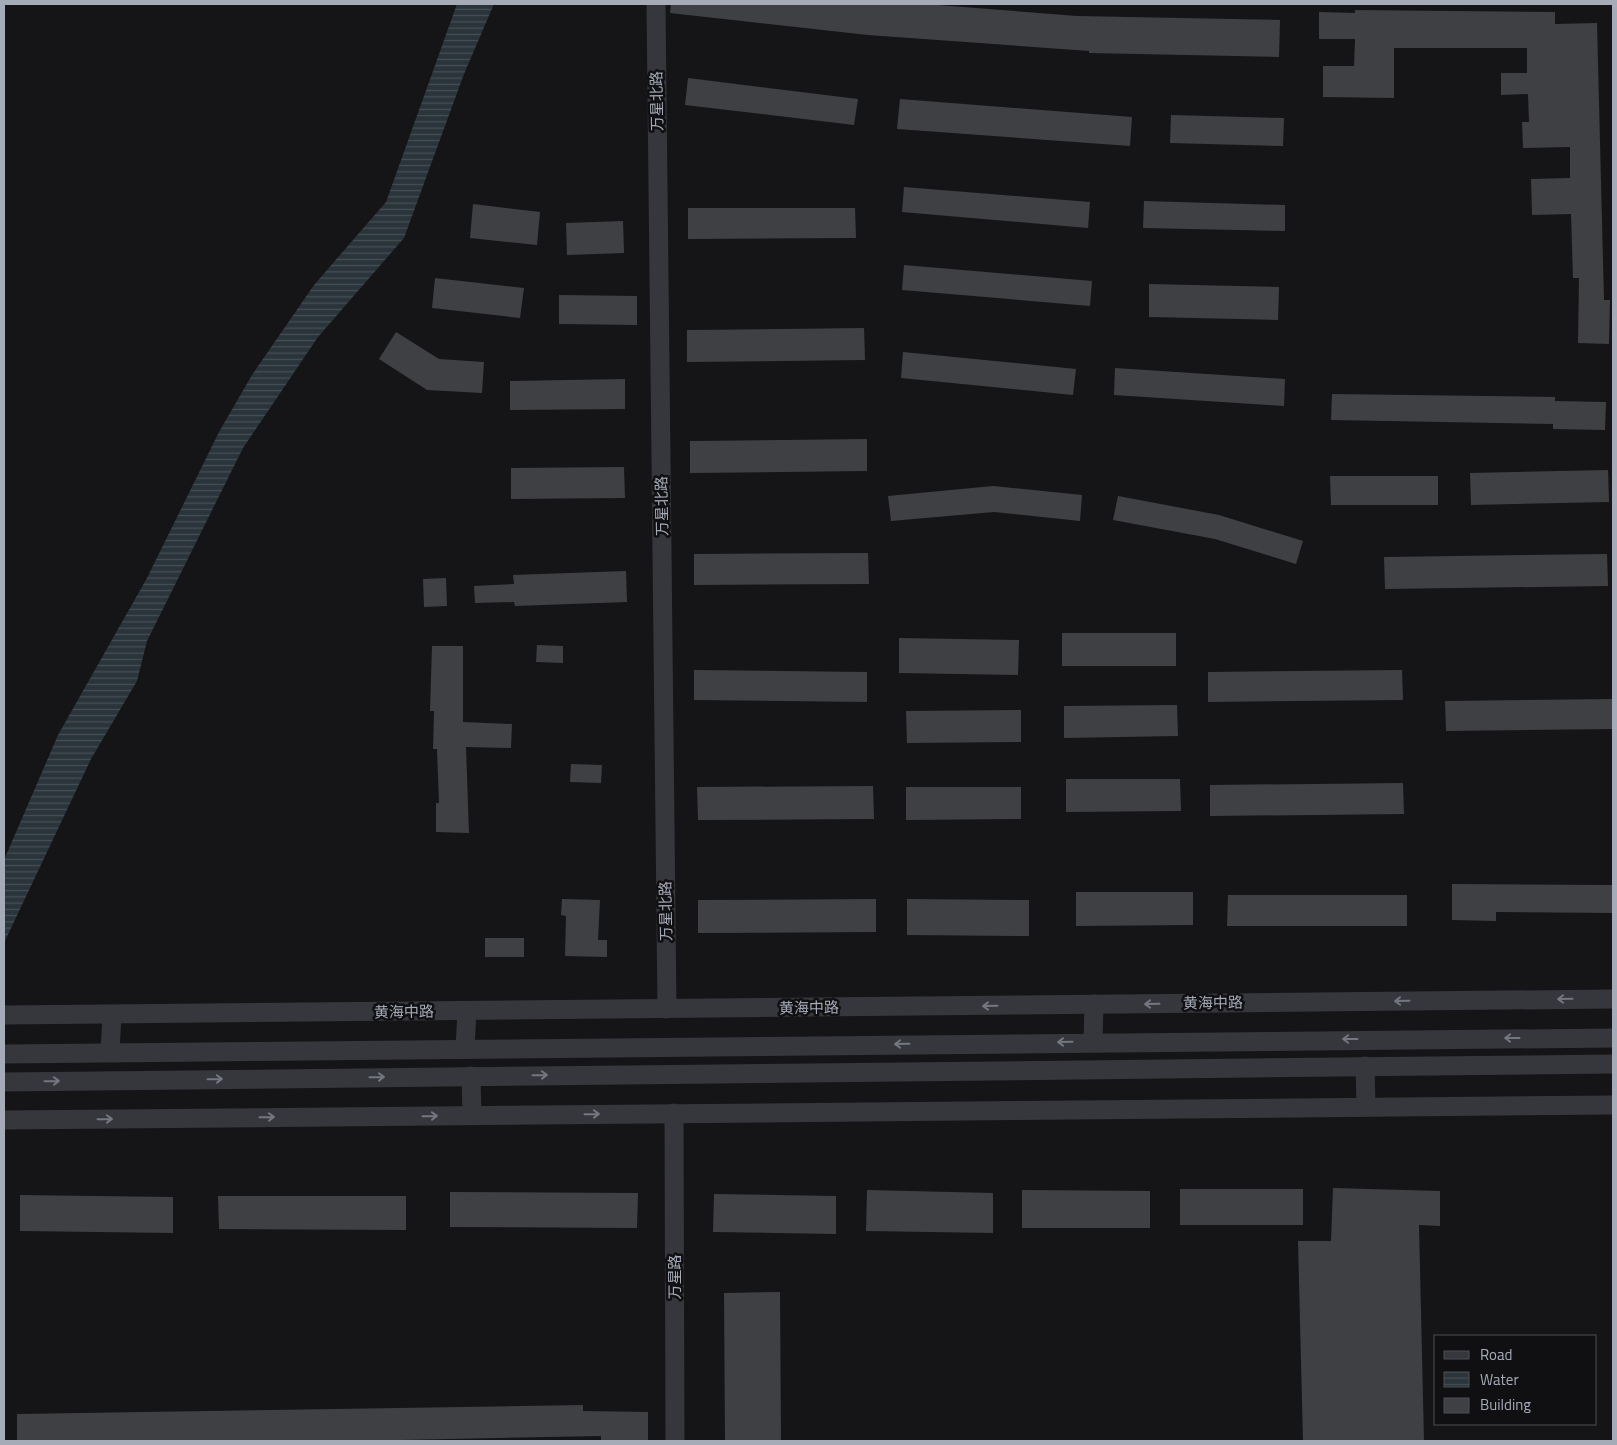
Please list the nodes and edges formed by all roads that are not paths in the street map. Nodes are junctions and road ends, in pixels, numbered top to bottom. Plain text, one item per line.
1 (656, 4) edge
2 (1613, 999) edge
3 (1094, 1004) junction
4 (667, 1009) junction
5 (467, 1011) junction
6 (4, 1015) edge
7 (112, 1015) junction
8 (1613, 1038) edge
9 (1093, 1041) junction
10 (465, 1048) junction
11 (110, 1052) junction
12 (4, 1054) edge
13 (1613, 1064) edge
14 (1366, 1066) junction
15 (471, 1076) junction
16 (4, 1082) edge
17 (1613, 1105) edge
18 (1366, 1107) junction
19 (674, 1113) junction
20 (472, 1115) junction
21 (4, 1120) edge
22 (675, 1441) edge

1 - 4 street, 万星北路
2 -> 3 street, 黄海中路
3 -> 4 street, 黄海中路
3 - 9 street
4 - 5 street, 黄海中路
5 - 7 street, 黄海中路
5 - 10 street
6 - 7 street, 黄海中路
7 - 11 street
8 -> 9 street
9 -> 10 street
10 - 11 street
11 - 12 street
13 - 14 street
15 -> 14 street
14 - 18 street
16 -> 15 street
15 - 20 street
17 - 18 street
18 - 19 street
20 -> 19 street
19 - 22 street, 万星路
21 -> 20 street

